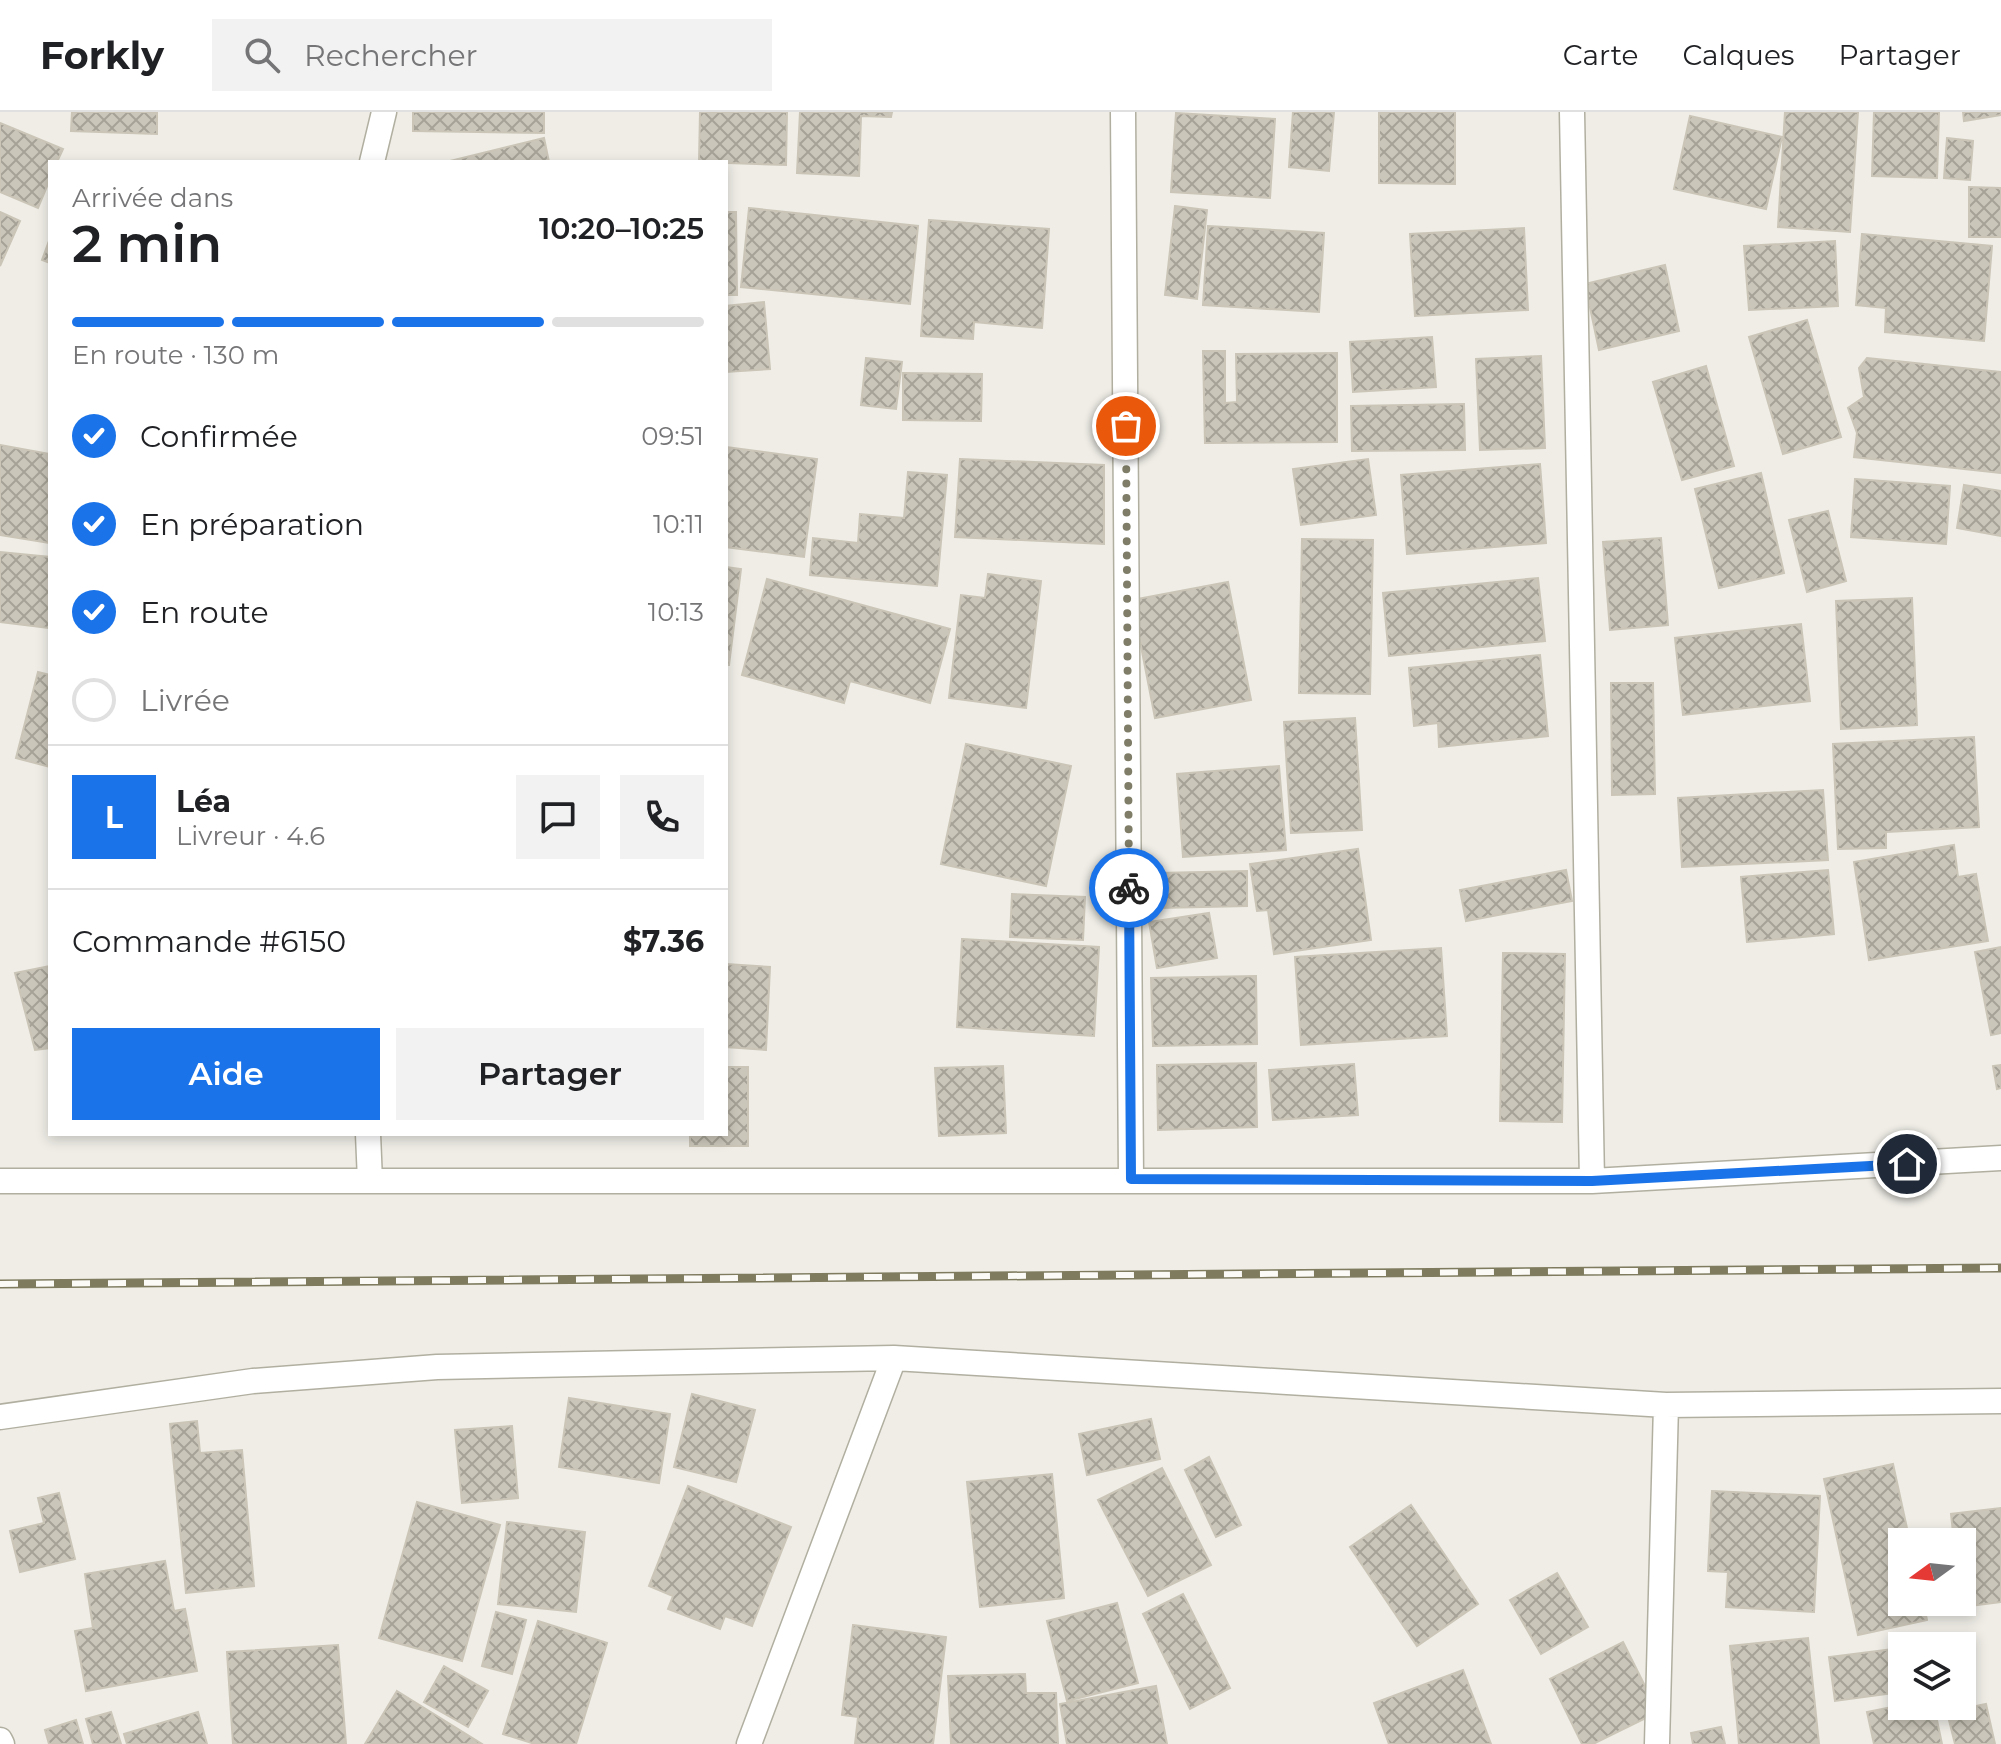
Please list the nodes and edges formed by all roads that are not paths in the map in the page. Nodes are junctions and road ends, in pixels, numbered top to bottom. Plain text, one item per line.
1 (384, 112) edge
2 (1123, 112) edge
3 (1572, 112) edge
4 (372, 160) edge
5 (368, 1136) edge
6 (2001, 1158) edge
7 (1131, 1179) junction
8 (0, 1181) edge
9 (370, 1181) junction
10 (1592, 1181) junction
11 (894, 1358) junction
12 (2001, 1401) edge
13 (1666, 1405) junction
14 (0, 1417) edge
15 (749, 1744) edge
16 (1657, 1744) edge

1 - 4 street
2 - 7 street
3 - 10 street
5 - 9 street
6 - 10 street
7 - 9 street
7 - 10 street
8 - 9 street
11 - 13 street
11 - 14 street
11 - 15 street
12 - 13 street
13 - 16 street

